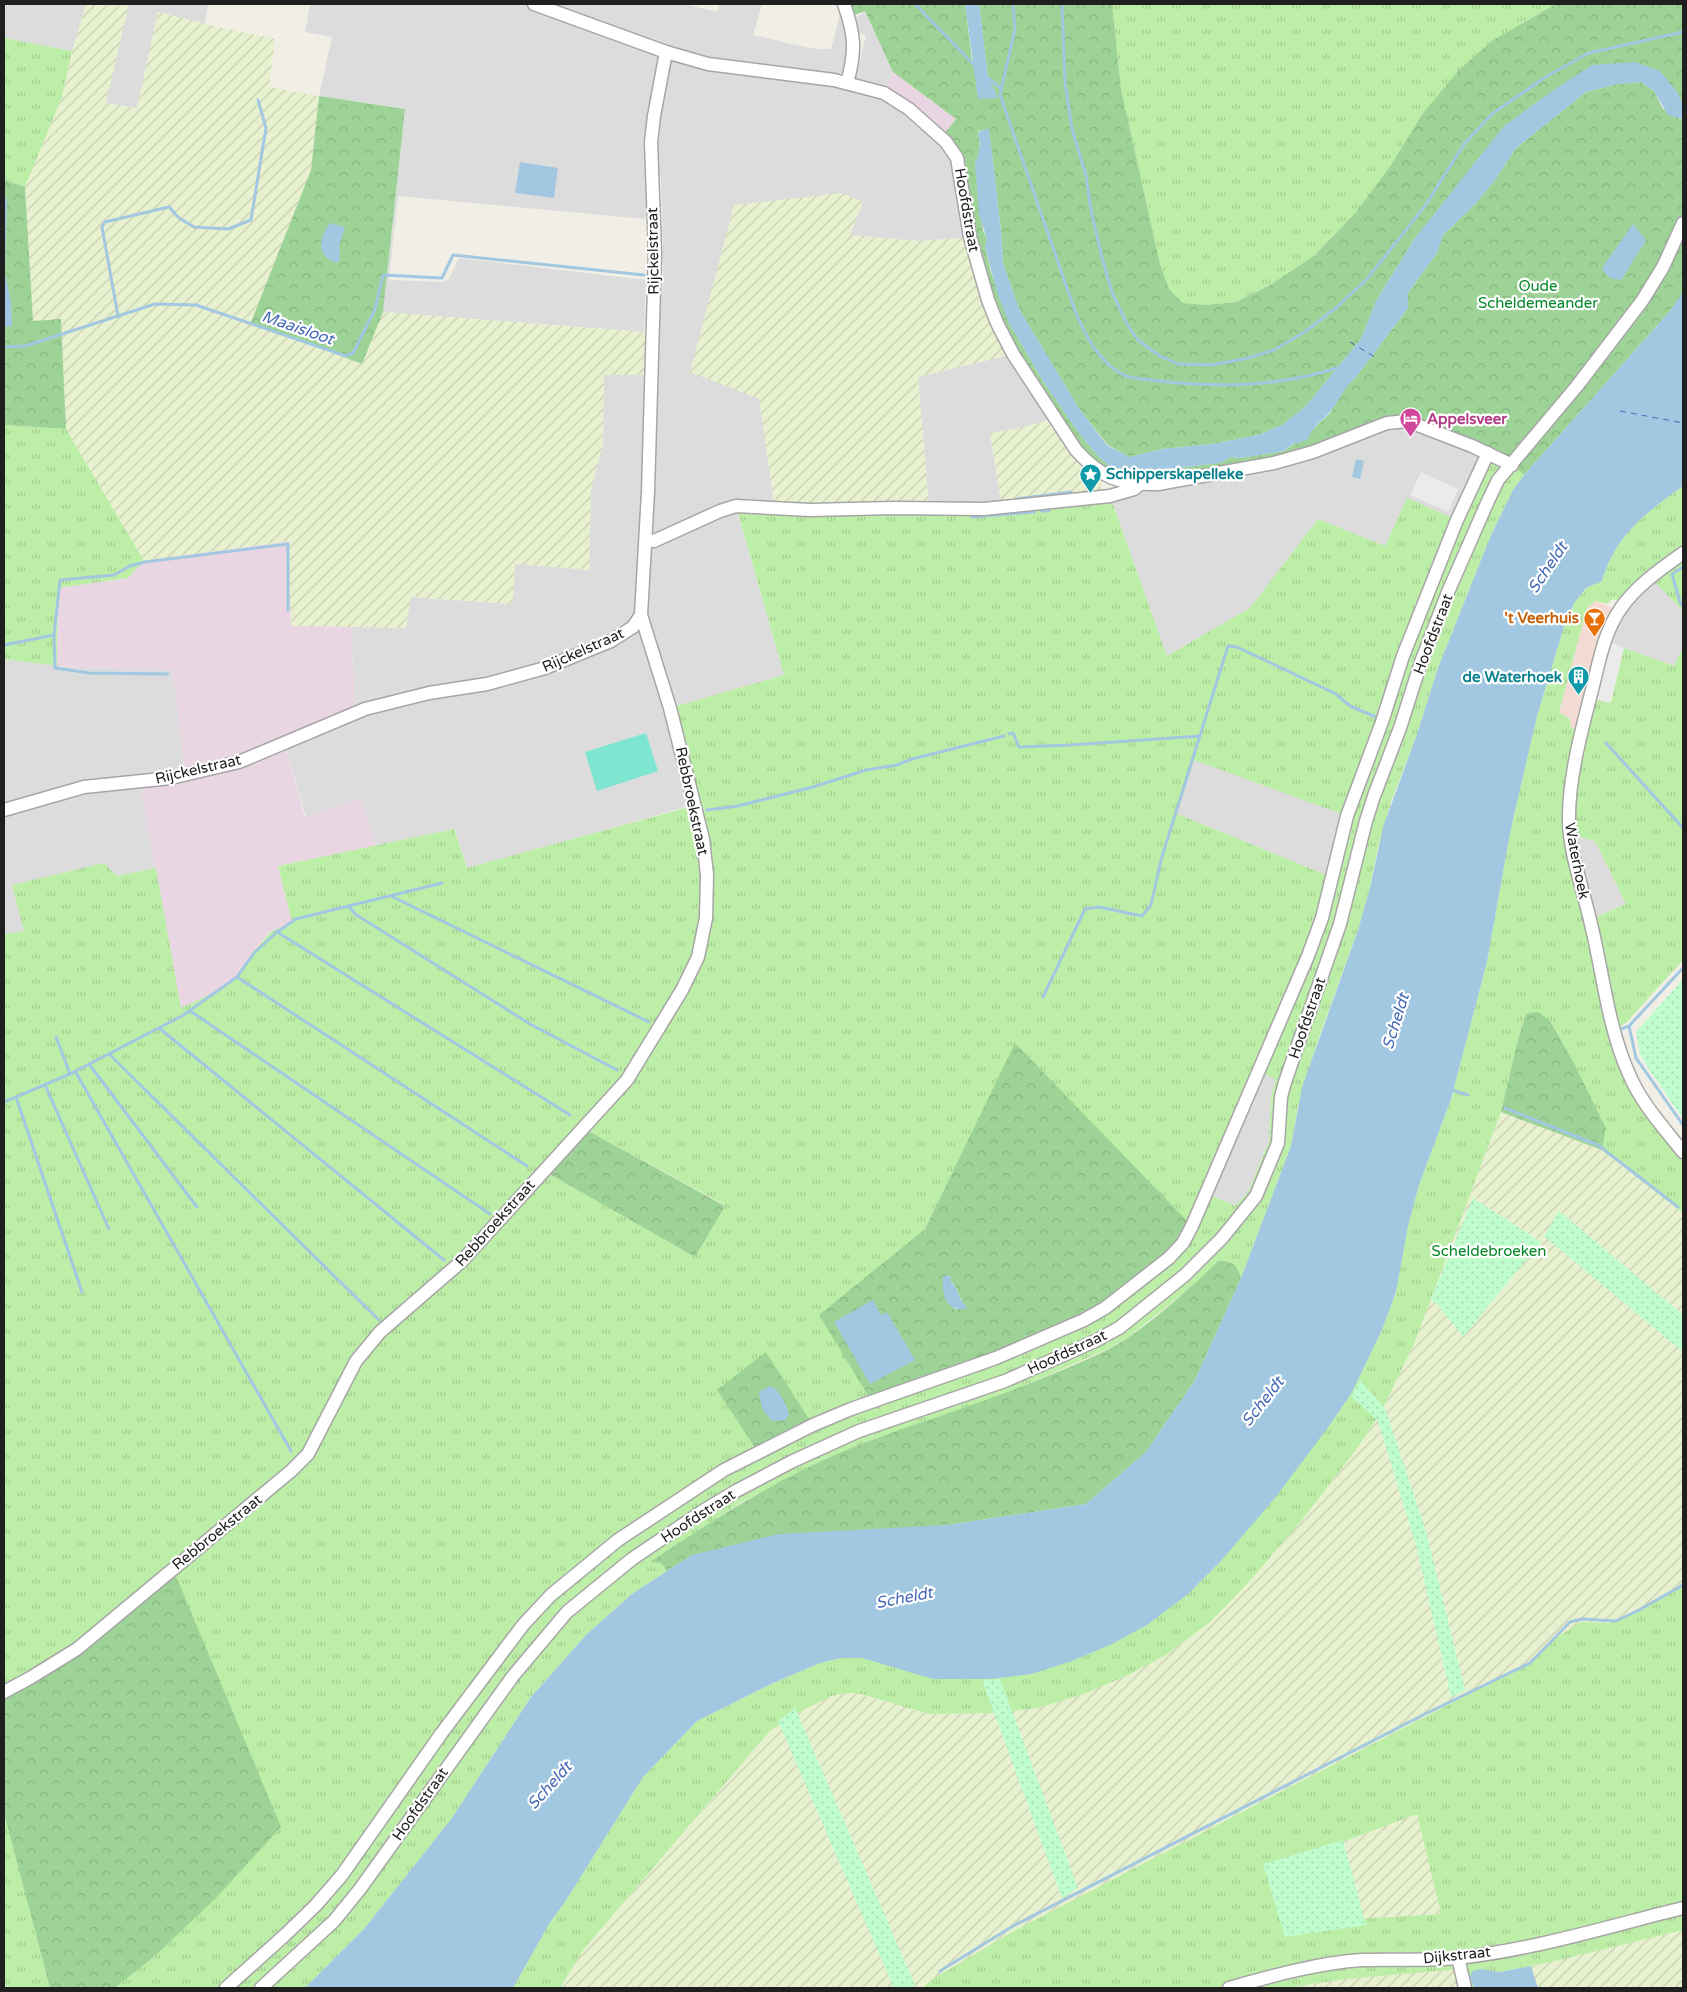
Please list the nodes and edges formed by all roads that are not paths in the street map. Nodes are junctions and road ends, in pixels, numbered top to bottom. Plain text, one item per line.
1 (534, 4) edge
2 (844, 4) edge
3 (666, 52) junction
4 (847, 83) junction
5 (1683, 223) edge
6 (1488, 453) junction
7 (1512, 465) junction
8 (1103, 475) junction
9 (1139, 485) junction
10 (1099, 497) junction
11 (646, 540) junction
12 (1683, 553) edge
13 (641, 615) junction
14 (4, 810) edge
15 (1683, 1152) edge
16 (4, 1692) edge
17 (1683, 1908) edge
18 (1458, 1958) junction
19 (226, 1988) edge
20 (261, 1988) edge
21 (1229, 1988) edge
22 (1465, 1988) edge

1 - 3 street, Hoofdstraat
2 - 4 street
3 - 4 street, Hoofdstraat
3 - 11 street, Rijckelstraat
4 - 8 street, Hoofdstraat
5 - 7 street
6 - 7 street, Hoofdstraat
6 - 9 street, Hoofdstraat
6 - 19 street, Hoofdstraat
7 - 20 street, Hoofdstraat
8 - 9 street, Hoofdstraat
8 - 10 street
9 - 10 street, Hoofdstraat
10 - 11 street, Hoofdstraat
11 - 13 street, Rijckelstraat
12 - 15 street, Waterhoek
13 - 14 street, Rijckelstraat
13 - 16 street, Rebbroekstraat
17 - 18 street, Dijkstraat
18 - 21 street, Dijkstraat
18 - 22 street

